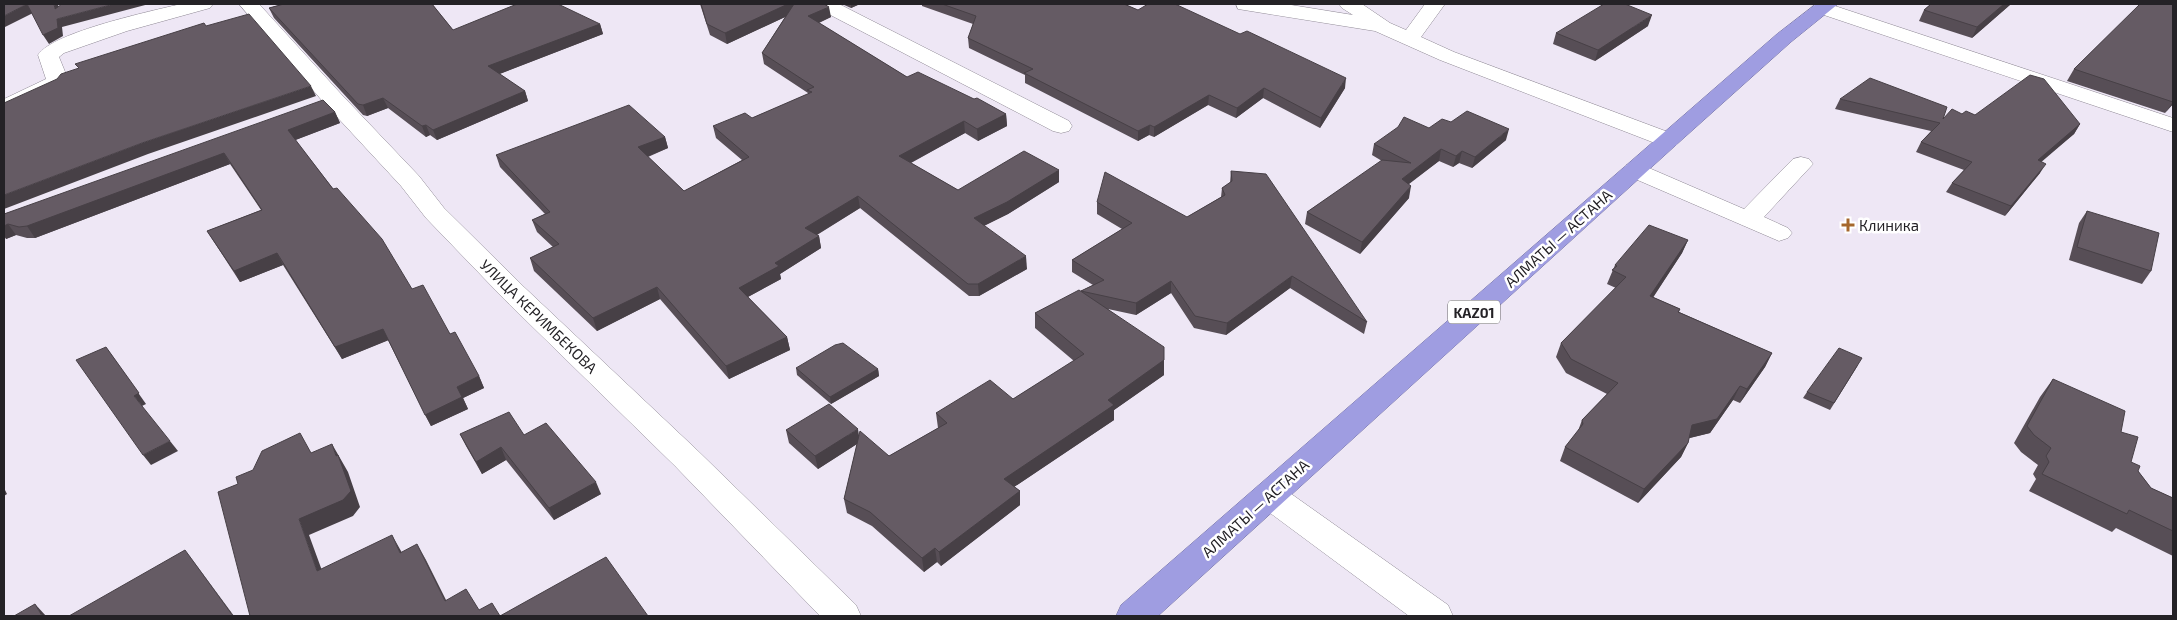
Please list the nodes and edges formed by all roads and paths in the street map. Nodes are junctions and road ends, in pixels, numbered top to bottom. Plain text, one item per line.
1 (203, 4) edge
2 (249, 4) edge
3 (824, 4) edge
4 (1349, 4) edge
5 (1435, 4) edge
6 (1245, 5) edge
7 (1825, 6) edge
8 (1383, 27) junction
9 (1409, 39) junction
10 (5, 116) edge
11 (1061, 126) dead end
12 (2173, 126) edge
13 (1668, 140) junction
14 (1801, 164) dead end
15 (1634, 170) junction
16 (1748, 219) junction
17 (1779, 233) dead end
18 (1269, 496) junction
19 (843, 616) edge
20 (1134, 616) edge
21 (1434, 616) edge

1 - 10 street
2 - 19 street, УЛИЦА КЕРИМБЕКОВА
3 - 11 street
4 - 8 street
5 - 9 street
6 - 8 street
7 - 12 street
7 - 13 highway, АЛМАТЫ — АСТАНА / KАZ01
8 - 9 street
9 - 13 street
13 - 15 highway, АЛМАТЫ — АСТАНА / KАZ01
14 - 16 street
15 - 16 street
15 - 18 highway, АЛМАТЫ — АСТАНА / KАZ01
16 - 17 street
18 - 20 highway, АЛМАТЫ — АСТАНА / KАZ01
18 - 21 street

